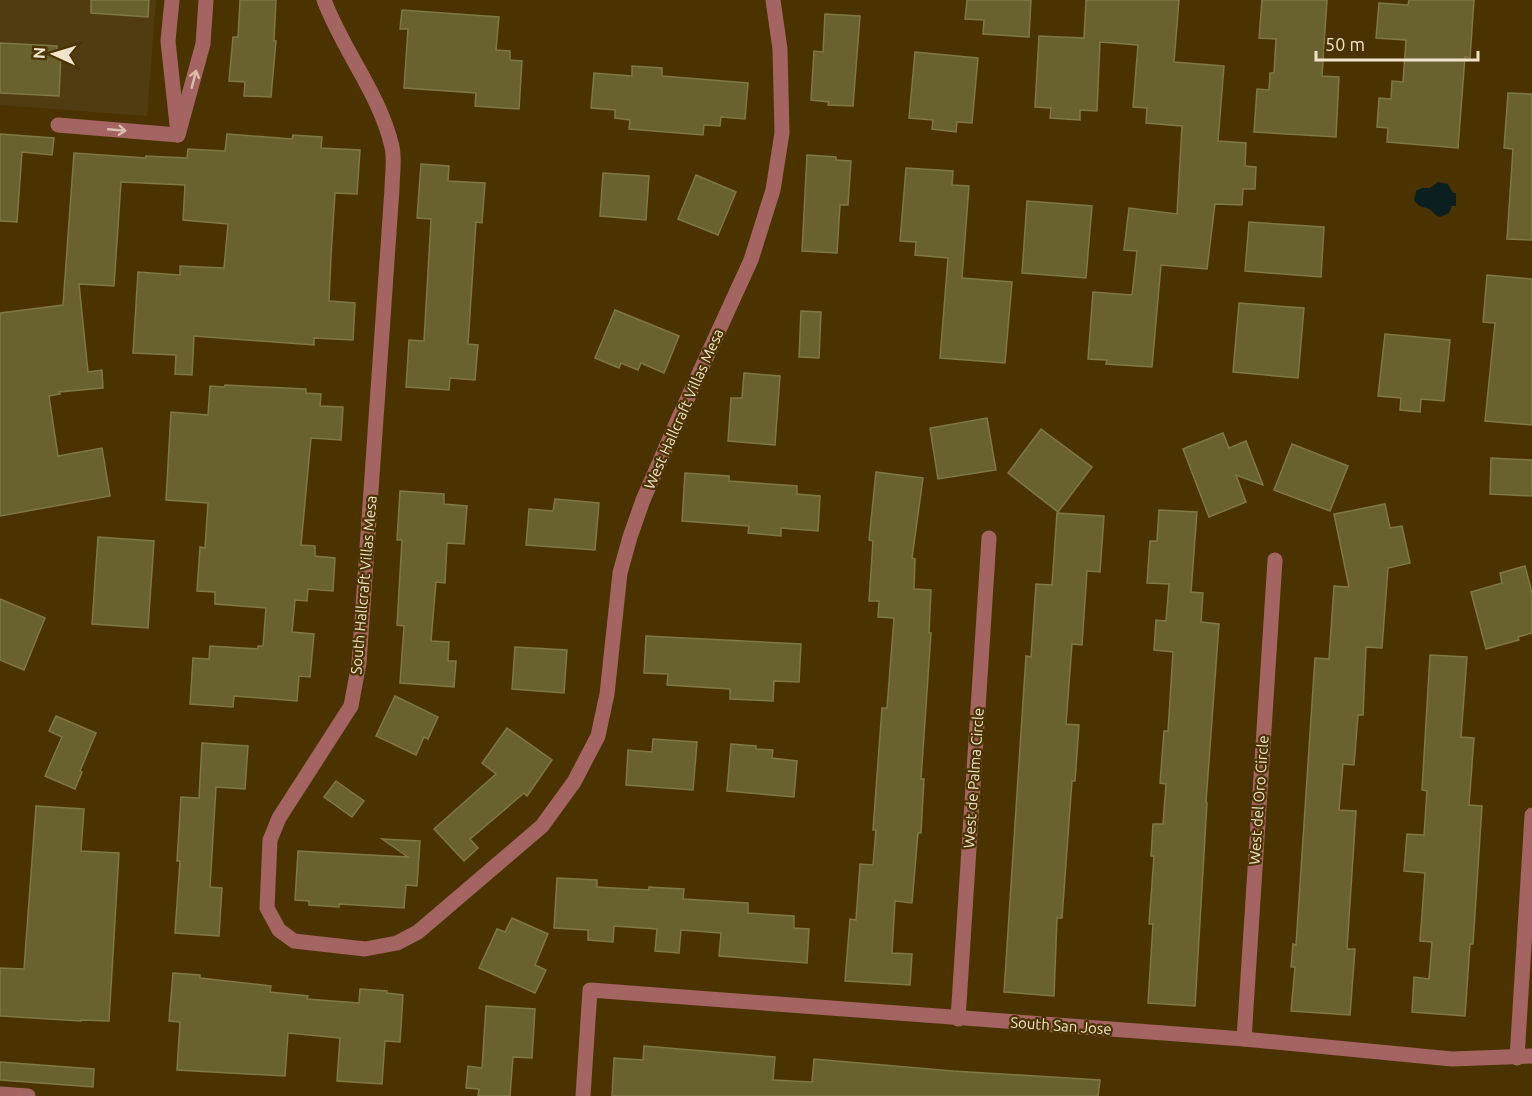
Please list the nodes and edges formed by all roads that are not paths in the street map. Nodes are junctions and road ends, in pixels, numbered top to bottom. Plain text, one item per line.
1 (172, 0) edge
2 (206, 0) edge
3 (324, 0) edge
4 (773, 0) edge
5 (58, 125) dead end
6 (178, 135) junction
7 (989, 538) dead end
8 (1275, 560) dead end
9 (553, 811) joint
10 (1532, 815) edge
11 (958, 1019) junction
12 (1244, 1039) junction
13 (1524, 1057) edge
14 (0, 1094) edge
15 (28, 1096) edge
16 (583, 1096) edge

1 - 6 street
6 -> 2 street
3 - 9 street, South Hallcraft Villas Mesa
4 - 9 street, West Hallcraft Villas Mesa
5 -> 6 street
7 - 11 street, West de Palma Circle
8 - 12 street, West del Oro Circle
10 - 13 street
11 - 12 street, South San Jose
11 - 16 street, South San Jose
12 - 13 street, South San Jose
14 - 15 street

